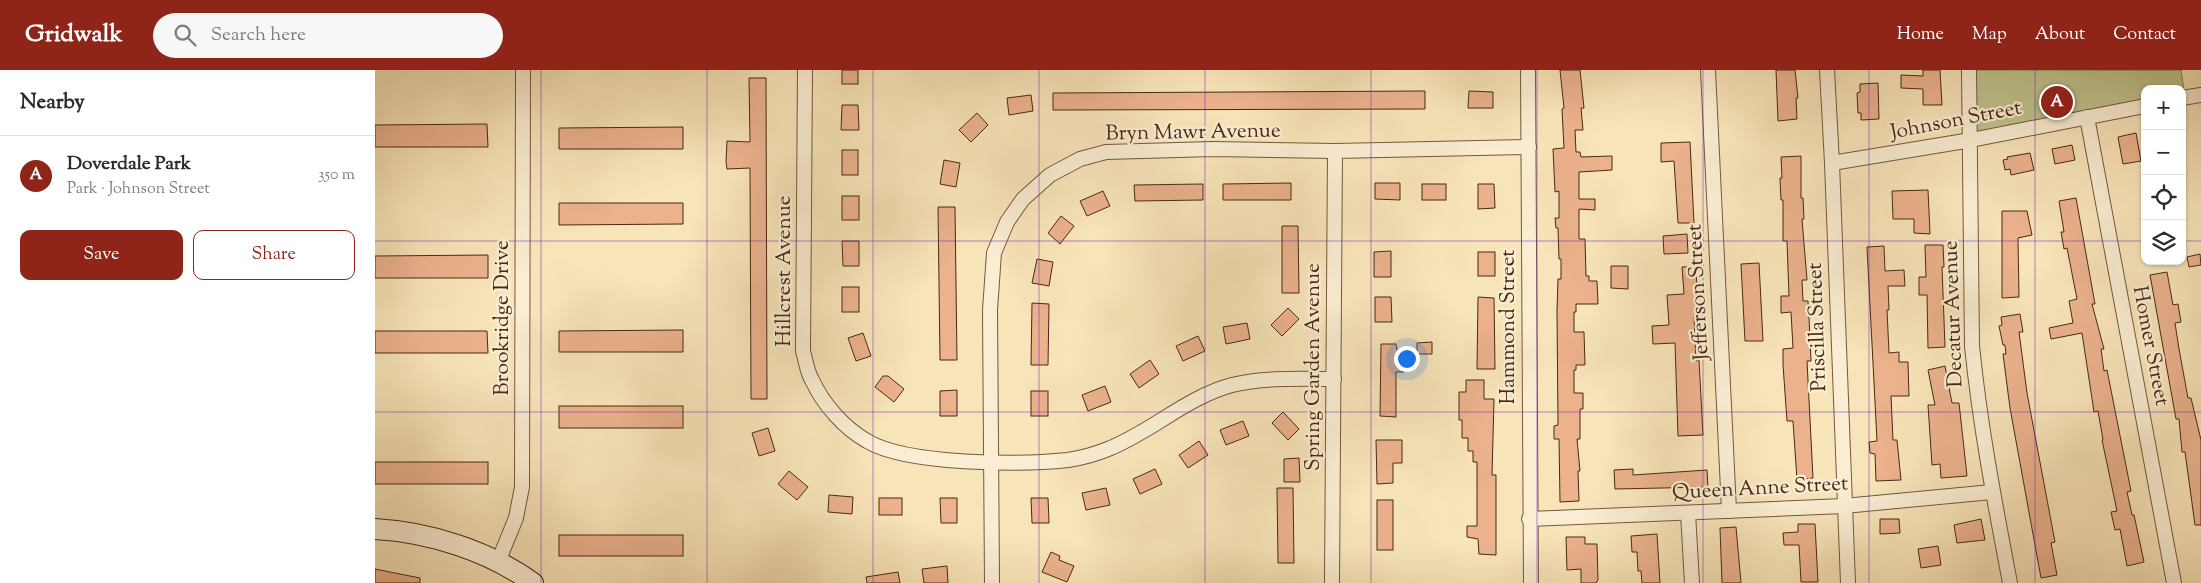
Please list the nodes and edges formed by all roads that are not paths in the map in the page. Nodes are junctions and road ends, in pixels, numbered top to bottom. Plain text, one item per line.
1 (523, 70) edge
2 (805, 70) edge
3 (1528, 70) edge
4 (1708, 70) edge
5 (1827, 70) edge
6 (1969, 70) edge
7 (2201, 95) edge
8 (2186, 97) edge
9 (2141, 107) edge
10 (2087, 117) junction
11 (1971, 140) junction
12 (1529, 147) junction
13 (1335, 152) junction
14 (1833, 163) junction
15 (1334, 379) junction
16 (990, 462) junction
17 (1992, 492) junction
18 (1844, 506) junction
19 (1729, 511) junction
20 (1688, 513) junction
21 (1529, 519) junction
22 (375, 529) edge
23 (498, 562) junction
24 (533, 583) edge
25 (991, 583) edge
26 (1333, 583) edge
27 (1531, 583) edge
28 (1691, 583) edge
29 (1848, 583) edge
30 (2010, 583) edge
31 (2174, 583) edge

1 - 23 street, Brookridge Drive
2 - 16 street, Hillcrest Avenue
3 - 12 street, Hammond Street
4 - 19 street, Jefferson Street
5 - 14 street, Priscilla Street
6 - 11 street, Decatur Avenue
7 - 8 street
9 - 10 street, Johnson Street
10 - 11 street, Johnson Street
10 - 31 street, Homer Street
11 - 14 street, Johnson Street
11 - 17 street, Decatur Avenue
12 - 13 street, Bryn Mawr Avenue
12 - 21 street, Hammond Street
13 - 15 street, Spring Garden Avenue
13 - 16 street, Bryn Mawr Avenue
14 - 18 street, Priscilla Street
15 - 16 street, Hillcrest Avenue
15 - 26 street, Spring Garden Avenue
16 - 25 street, Bryn Mawr Avenue
17 - 18 street, Queen Anne Street
17 - 30 street, Decatur Avenue
18 - 19 street, Queen Anne Street
18 - 29 street, Priscilla Street
19 - 20 street, Queen Anne Street
20 - 21 street, Queen Anne Street
20 - 28 street
21 - 27 street, Hammond Street
22 - 23 street
23 - 24 street

